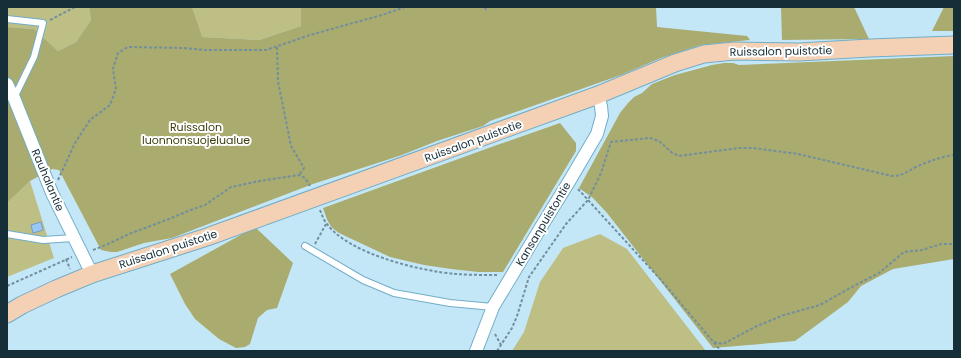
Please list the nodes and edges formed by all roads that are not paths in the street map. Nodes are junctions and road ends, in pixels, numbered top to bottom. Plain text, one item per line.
1 (7, 19) edge
2 (954, 45) edge
3 (7, 84) edge
4 (598, 95) junction
5 (14, 98) junction
6 (7, 234) edge
7 (74, 238) junction
8 (305, 246) dead end
9 (92, 274) junction
10 (494, 308) junction
11 (7, 314) edge
12 (476, 351) edge

1 - 5 lane
2 - 4 street, Ruissalon puistotie
3 - 5 street, Rauhalantie
4 - 9 street, Ruissalon puistotie
4 - 10 street, Kansanpuistontie
5 - 7 street, Rauhalantie
6 - 7 lane
7 - 9 street, Rauhalantie
8 - 10 lane
9 - 11 street, Ruissalon puistotie
10 - 12 street, Kansanpuistontie

